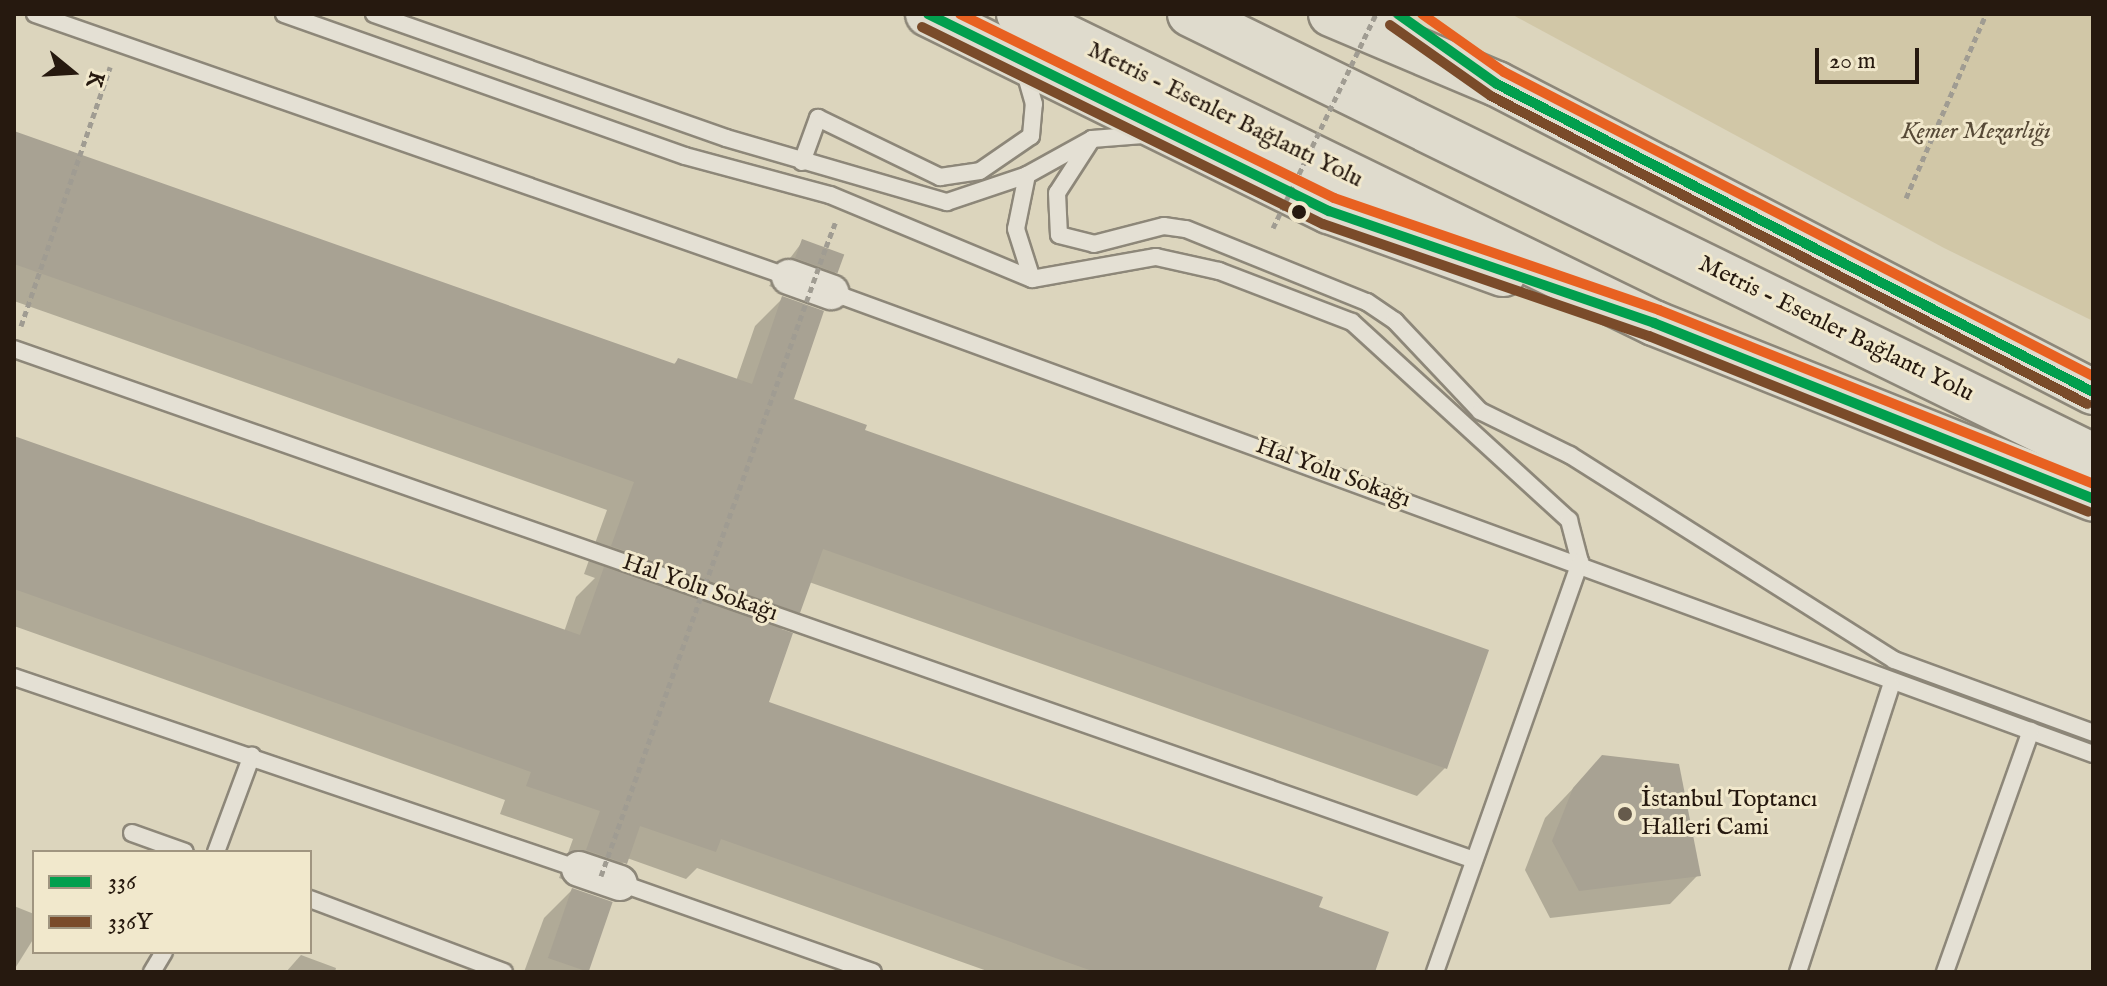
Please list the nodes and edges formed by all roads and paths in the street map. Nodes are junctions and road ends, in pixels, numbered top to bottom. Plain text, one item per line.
1 (35, 14) edge
2 (284, 14) edge
3 (374, 14) edge
4 (928, 14) edge
5 (1019, 14) edge
6 (1190, 14) edge
7 (1331, 14) edge
8 (1376, 14) edge
9 (1398, 14) edge
10 (1986, 14) edge
11 (118, 43) junction
12 (1022, 62) junction
13 (1497, 84) junction
14 (1092, 139) junction
15 (1192, 145) junction
16 (802, 162) junction
17 (1027, 175) junction
18 (1906, 198) dead end
19 (1273, 228) dead end
20 (826, 247) dead end
21 (789, 277) joint
22 (1032, 279) junction
23 (831, 292) joint
24 (1654, 323) junction
25 (19, 332) dead end
26 (14, 349) edge
27 (2093, 392) edge
28 (2093, 456) edge
29 (2093, 499) edge
30 (1580, 562) junction
31 (14, 677) edge
32 (1891, 686) junction
33 (2031, 731) junction
34 (2093, 733) edge
35 (2093, 754) edge
36 (252, 755) junction
37 (132, 833) dead end
38 (179, 850) edge
39 (217, 850) edge
40 (1471, 859) junction
41 (600, 876) junction
42 (312, 900) edge
43 (163, 954) edge
44 (152, 972) edge
45 (504, 972) edge
46 (873, 972) edge
47 (1435, 972) edge
48 (1798, 972) edge
49 (1945, 972) edge

1 - 11 lane
2 - 22 lane
3 - 16 lane
4 - 12 highway
5 - 24 highway, Metris - Esenler Bağlantı Yolu
6 - 28 highway, Metris - Esenler Bağlantı Yolu
7 - 13 highway
8 - 19 path, bridge
9 - 13 highway
10 - 18 path
11 - 21 lane
11 - 25 path
12 - 15 highway
12 - 16 lane
13 - 27 highway
14 - 15 lane
14 - 17 lane
14 - 34 lane
15 - 24 highway
16 - 17 lane
17 - 22 lane
20 - 41 path, bridge
21 - 23 street, Hal Yolu Sokağı
22 - 30 lane
23 - 30 lane, Hal Yolu Sokağı
24 - 29 highway, Metris - Esenler Bağlantı Yolu
26 - 40 lane, Hal Yolu Sokağı
30 - 32 lane, Hal Yolu Sokağı
30 - 40 lane
31 - 36 lane
32 - 33 lane, Hal Yolu Sokağı
32 - 48 lane
33 - 35 lane, Hal Yolu Sokağı
33 - 49 lane
36 - 39 lane
36 - 41 lane
37 - 38 lane
40 - 47 lane
41 - 46 lane
42 - 45 lane
43 - 44 lane

